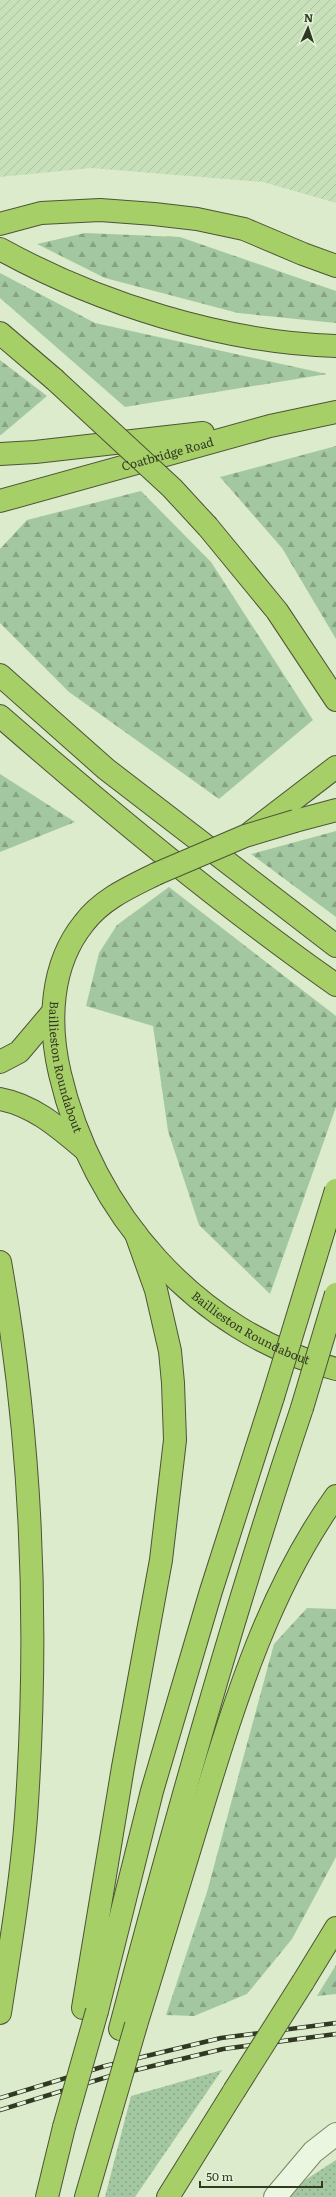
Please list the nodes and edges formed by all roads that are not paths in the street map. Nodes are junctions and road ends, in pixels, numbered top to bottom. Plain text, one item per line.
1 (0, 224) edge
2 (0, 249) edge
3 (336, 266) edge
4 (0, 333) edge
5 (336, 346) edge
6 (336, 412) edge
7 (270, 426) junction
8 (0, 454) edge
9 (0, 502) edge
10 (0, 675) edge
11 (336, 700) edge
12 (0, 716) edge
13 (336, 767) edge
14 (336, 810) edge
15 (291, 813) junction
16 (336, 946) edge
17 (336, 985) edge
18 (52, 1014) junction
19 (2, 1061) edge
20 (4, 1100) edge
21 (84, 1149) junction
22 (336, 1190) edge
23 (136, 1234) junction
24 (0, 1262) edge
25 (336, 1294) edge
26 (336, 1369) edge
27 (336, 1496) edge
28 (336, 1928) edge
29 (90, 2009) junction
30 (0, 2013) edge
31 (128, 2027) junction
32 (104, 2113) junction
33 (336, 2134) edge
34 (47, 2197) edge
35 (78, 2197) edge
36 (86, 2197) edge
37 (168, 2197) edge
38 (275, 2197) edge

1 - 3 highway
2 - 5 highway
4 - 11 highway, bridge
6 - 7 highway, Coatbridge Road
7 - 8 highway
7 - 9 highway, Coatbridge Road
10 - 16 highway
12 - 17 highway
13 - 15 highway
14 - 15 highway, Baillieston Roundabout
15 - 18 highway, Baillieston Roundabout, bridge
18 - 19 highway
18 - 21 highway, Baillieston Roundabout
20 - 21 highway
21 - 23 highway, Baillieston Roundabout
22 - 29 highway, bridge
23 - 26 highway, Baillieston Roundabout
23 - 29 highway
24 - 30 highway
25 - 31 highway, bridge
27 - 31 highway
28 - 37 highway, bridge
29 - 34 highway, bridge
31 - 32 highway
32 - 35 highway
32 - 36 highway
33 - 38 street

